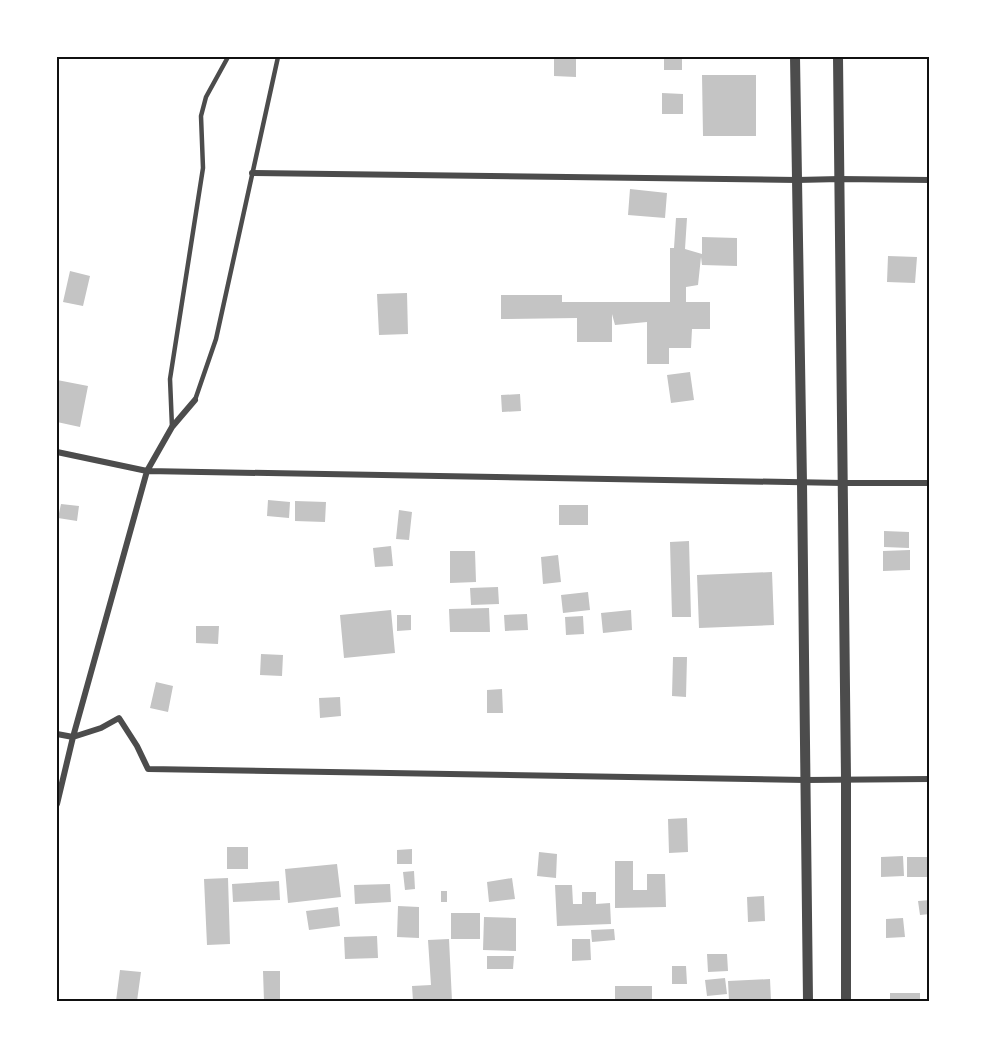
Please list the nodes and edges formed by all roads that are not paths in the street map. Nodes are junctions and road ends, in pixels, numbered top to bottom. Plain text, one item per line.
1 (228, 57) edge
2 (278, 57) edge
3 (795, 57) edge
4 (838, 57) edge
5 (252, 173) junction
6 (840, 179) junction
7 (798, 180) junction
8 (930, 180) edge
9 (195, 400) joint
10 (172, 427) junction
11 (57, 452) edge
12 (147, 471) junction
13 (802, 483) junction
14 (843, 483) junction
15 (930, 483) edge
16 (57, 734) edge
17 (73, 737) junction
18 (846, 779) junction
19 (930, 779) edge
20 (806, 780) junction
21 (57, 804) edge
22 (808, 1001) edge
23 (846, 1001) edge

1 - 10 lane
2 - 5 lane
3 - 7 street
4 - 6 street
5 - 7 street
5 - 9 lane
6 - 7 street
6 - 8 street
6 - 14 street
7 - 13 street
9 - 10 street
10 - 12 street
11 - 12 street
12 - 13 street
12 - 17 street
13 - 14 street
13 - 20 street
14 - 15 street
14 - 18 street
16 - 17 street
17 - 20 street
17 - 21 street
18 - 19 street
18 - 20 street
18 - 23 street
20 - 22 street

